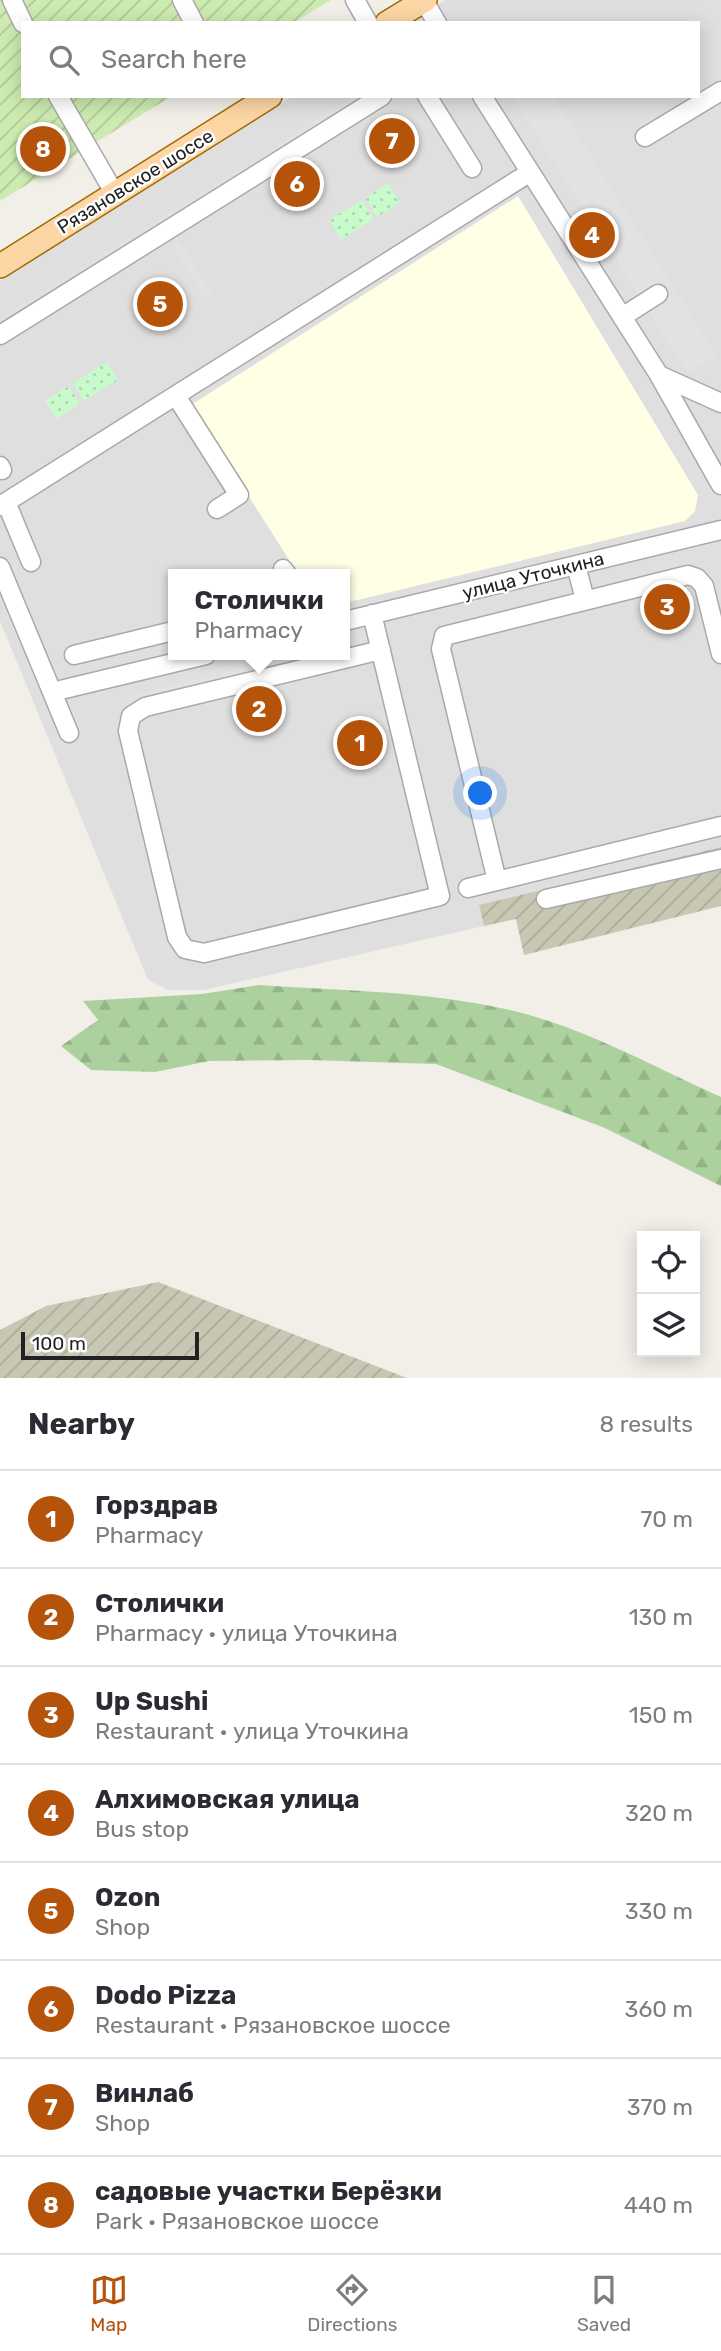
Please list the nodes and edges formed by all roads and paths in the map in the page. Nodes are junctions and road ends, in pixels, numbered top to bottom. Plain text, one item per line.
1 (12, 0) edge
2 (182, 0) edge
3 (355, 0) edge
4 (424, 0) edge
5 (22, 21) edge
6 (193, 21) edge
7 (367, 21) edge
8 (390, 21) edge
9 (436, 21) edge
10 (721, 91) edge
11 (59, 98) edge
12 (263, 98) edge
13 (379, 98) edge
14 (429, 98) edge
15 (483, 98) edge
16 (241, 104) edge
17 (645, 138) dead end
18 (472, 168) dead end
19 (529, 173) junction
20 (115, 194) junction
21 (0, 266) edge
22 (658, 294) dead end
23 (622, 317) junction
24 (0, 335) edge
25 (659, 375) junction
26 (176, 396) junction
27 (721, 403) edge
28 (720, 477) edge
29 (3, 504) edge
30 (217, 509) dead end
31 (721, 530) edge
32 (31, 562) dead end
33 (576, 565) junction
34 (0, 567) edge
35 (585, 600) junction
36 (372, 614) junction
37 (350, 620) edge
38 (168, 632) edge
39 (131, 641) junction
40 (381, 650) junction
41 (721, 654) edge
42 (74, 655) dead end
43 (350, 657) edge
44 (185, 660) edge
45 (340, 660) edge
46 (138, 671) junction
47 (52, 692) junction
48 (69, 733) dead end
49 (721, 826) edge
50 (721, 859) edge
51 (497, 880) junction
52 (468, 887) dead end
53 (546, 899) dead end

1 - 5 street
2 - 6 street
3 - 7 street
4 - 8 main road
4 - 9 street
10 - 17 street
11 - 20 street
12 - 16 main road, Рязановское шоссе
13 - 24 street
14 - 18 street
15 - 19 street
16 - 20 main road, Рязановское шоссе
19 - 23 street
19 - 26 street
20 - 21 main road, Рязановское шоссе
22 - 23 street
23 - 25 street
25 - 27 street
25 - 28 street
26 - 29 street
26 - 30 street
29 - 32 street
31 - 33 street, улица Уточкина
33 - 35 street
33 - 36 street, улица Уточкина
34 - 47 street
35 - 41 street
35 - 51 street
36 - 37 street, улица Уточкина
36 - 40 street
38 - 39 street
39 - 42 street
39 - 46 street
40 - 43 street
40 - 45 street
44 - 46 street
46 - 47 street
47 - 48 street
49 - 51 street
50 - 53 street
51 - 52 street

